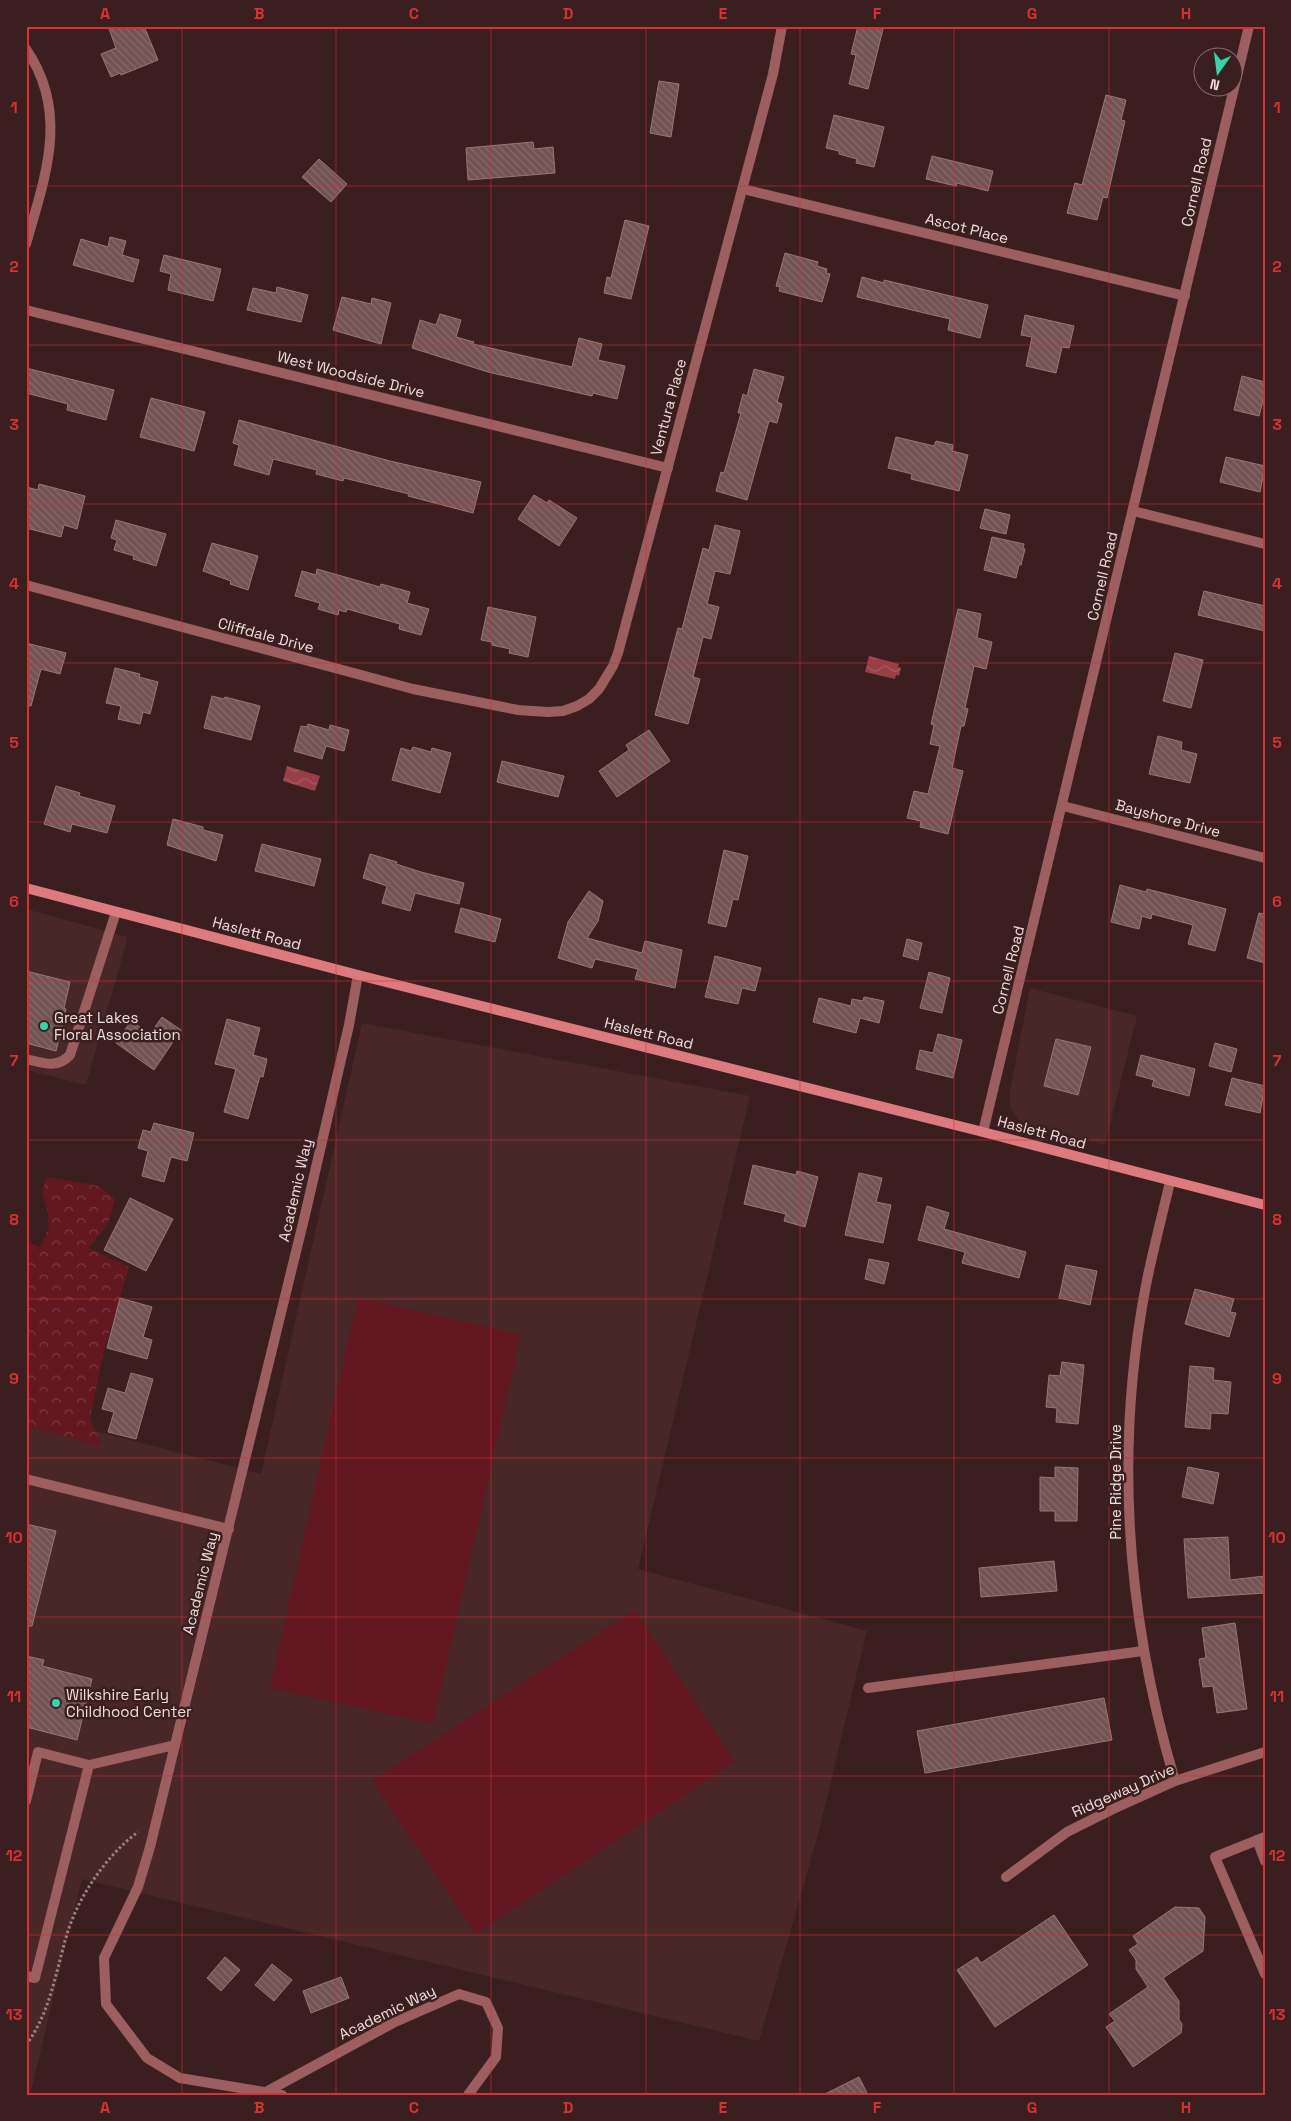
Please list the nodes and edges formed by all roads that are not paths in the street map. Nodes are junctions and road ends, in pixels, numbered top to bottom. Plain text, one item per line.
1 (782, 26) edge
2 (1249, 26) edge
3 (26, 49) edge
4 (742, 188) junction
5 (26, 244) edge
6 (1185, 296) junction
7 (26, 310) edge
8 (668, 468) junction
9 (1133, 511) junction
10 (1265, 544) edge
11 (26, 585) edge
12 (500, 707) joint
13 (1063, 806) junction
14 (1265, 858) edge
15 (26, 888) edge
16 (116, 912) junction
17 (358, 975) junction
18 (26, 1059) edge
19 (983, 1132) junction
20 (1170, 1182) junction
21 (1265, 1205) edge
22 (26, 1479) edge
23 (229, 1529) junction
24 (1143, 1651) junction
25 (868, 1688) dead end
26 (175, 1745) junction
27 (1265, 1752) edge
28 (89, 1765) junction
29 (1175, 1781) junction
30 (26, 1801) edge
31 (1261, 1838) edge
32 (1265, 1861) edge
33 (1006, 1877) dead end
34 (1265, 1974) edge
35 (26, 1976) edge
36 (266, 2092) junction
37 (282, 2095) edge
38 (468, 2095) edge

1 - 4 street, Ventura Place
2 - 6 street, Cornell Road
3 - 5 street
4 - 6 street, Ascot Place
4 - 8 street, Ventura Place
6 - 9 street, Cornell Road
7 - 8 street, West Woodside Drive
8 - 12 street, Ventura Place
9 - 10 street
9 - 13 street, Cornell Road
11 - 12 street, Cliffdale Drive
13 - 14 street, Bayshore Drive
13 - 19 street, Cornell Road
15 - 16 street, Haslett Road
16 - 17 street, Haslett Road
16 - 18 street
17 - 19 street, Haslett Road
17 - 23 street, Academic Way
19 - 20 street, Haslett Road
20 - 21 street, Haslett Road
20 - 24 street, Pine Ridge Drive
22 - 23 street
23 - 26 street, Academic Way
24 - 25 street
24 - 29 street, Pine Ridge Drive
26 - 28 street
26 - 36 street, Academic Way
27 - 29 street, Ridgeway Drive
28 - 30 street
28 - 35 street
29 - 33 street, Ridgeway Drive
31 - 32 street
31 - 34 street
36 - 37 street, Academic Way
36 - 38 street, Academic Way

